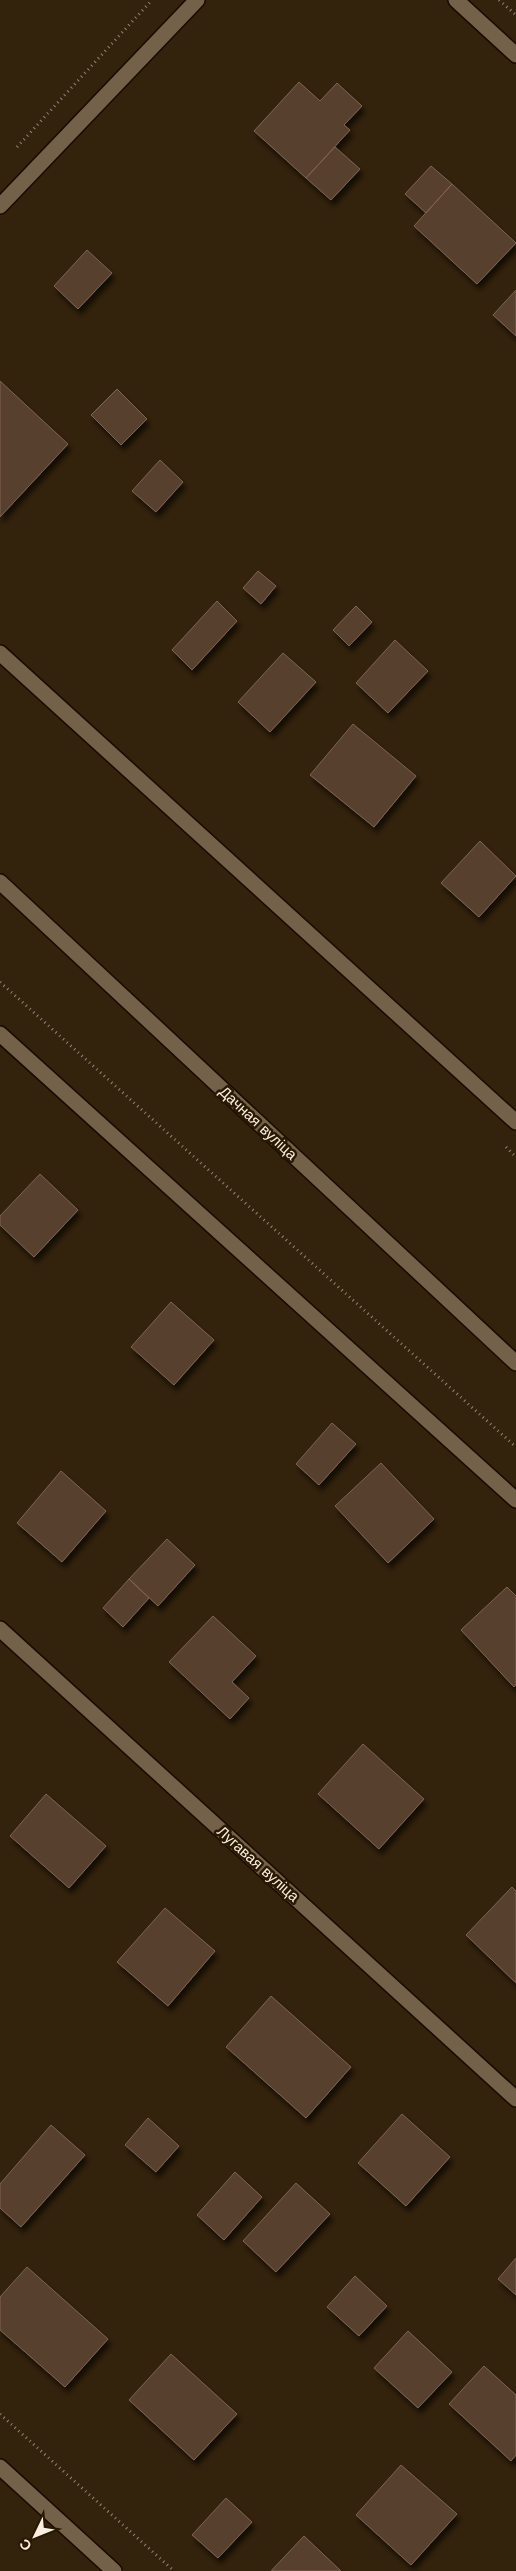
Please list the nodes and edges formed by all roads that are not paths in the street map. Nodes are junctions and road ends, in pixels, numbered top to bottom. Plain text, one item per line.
1 (197, 0) edge
2 (456, 0) edge
3 (516, 55) edge
4 (0, 206) edge
5 (0, 653) edge
6 (0, 882) edge
7 (0, 1034) edge
8 (516, 1122) edge
9 (516, 1363) edge
10 (516, 1500) edge
11 (0, 1629) edge
12 (516, 2098) edge
13 (0, 2467) edge
14 (114, 2571) edge

1 - 4 street
2 - 3 street
5 - 8 street
6 - 9 street, Дачная вуліца
7 - 10 street
11 - 12 street, Лугавая вуліца
13 - 14 street

